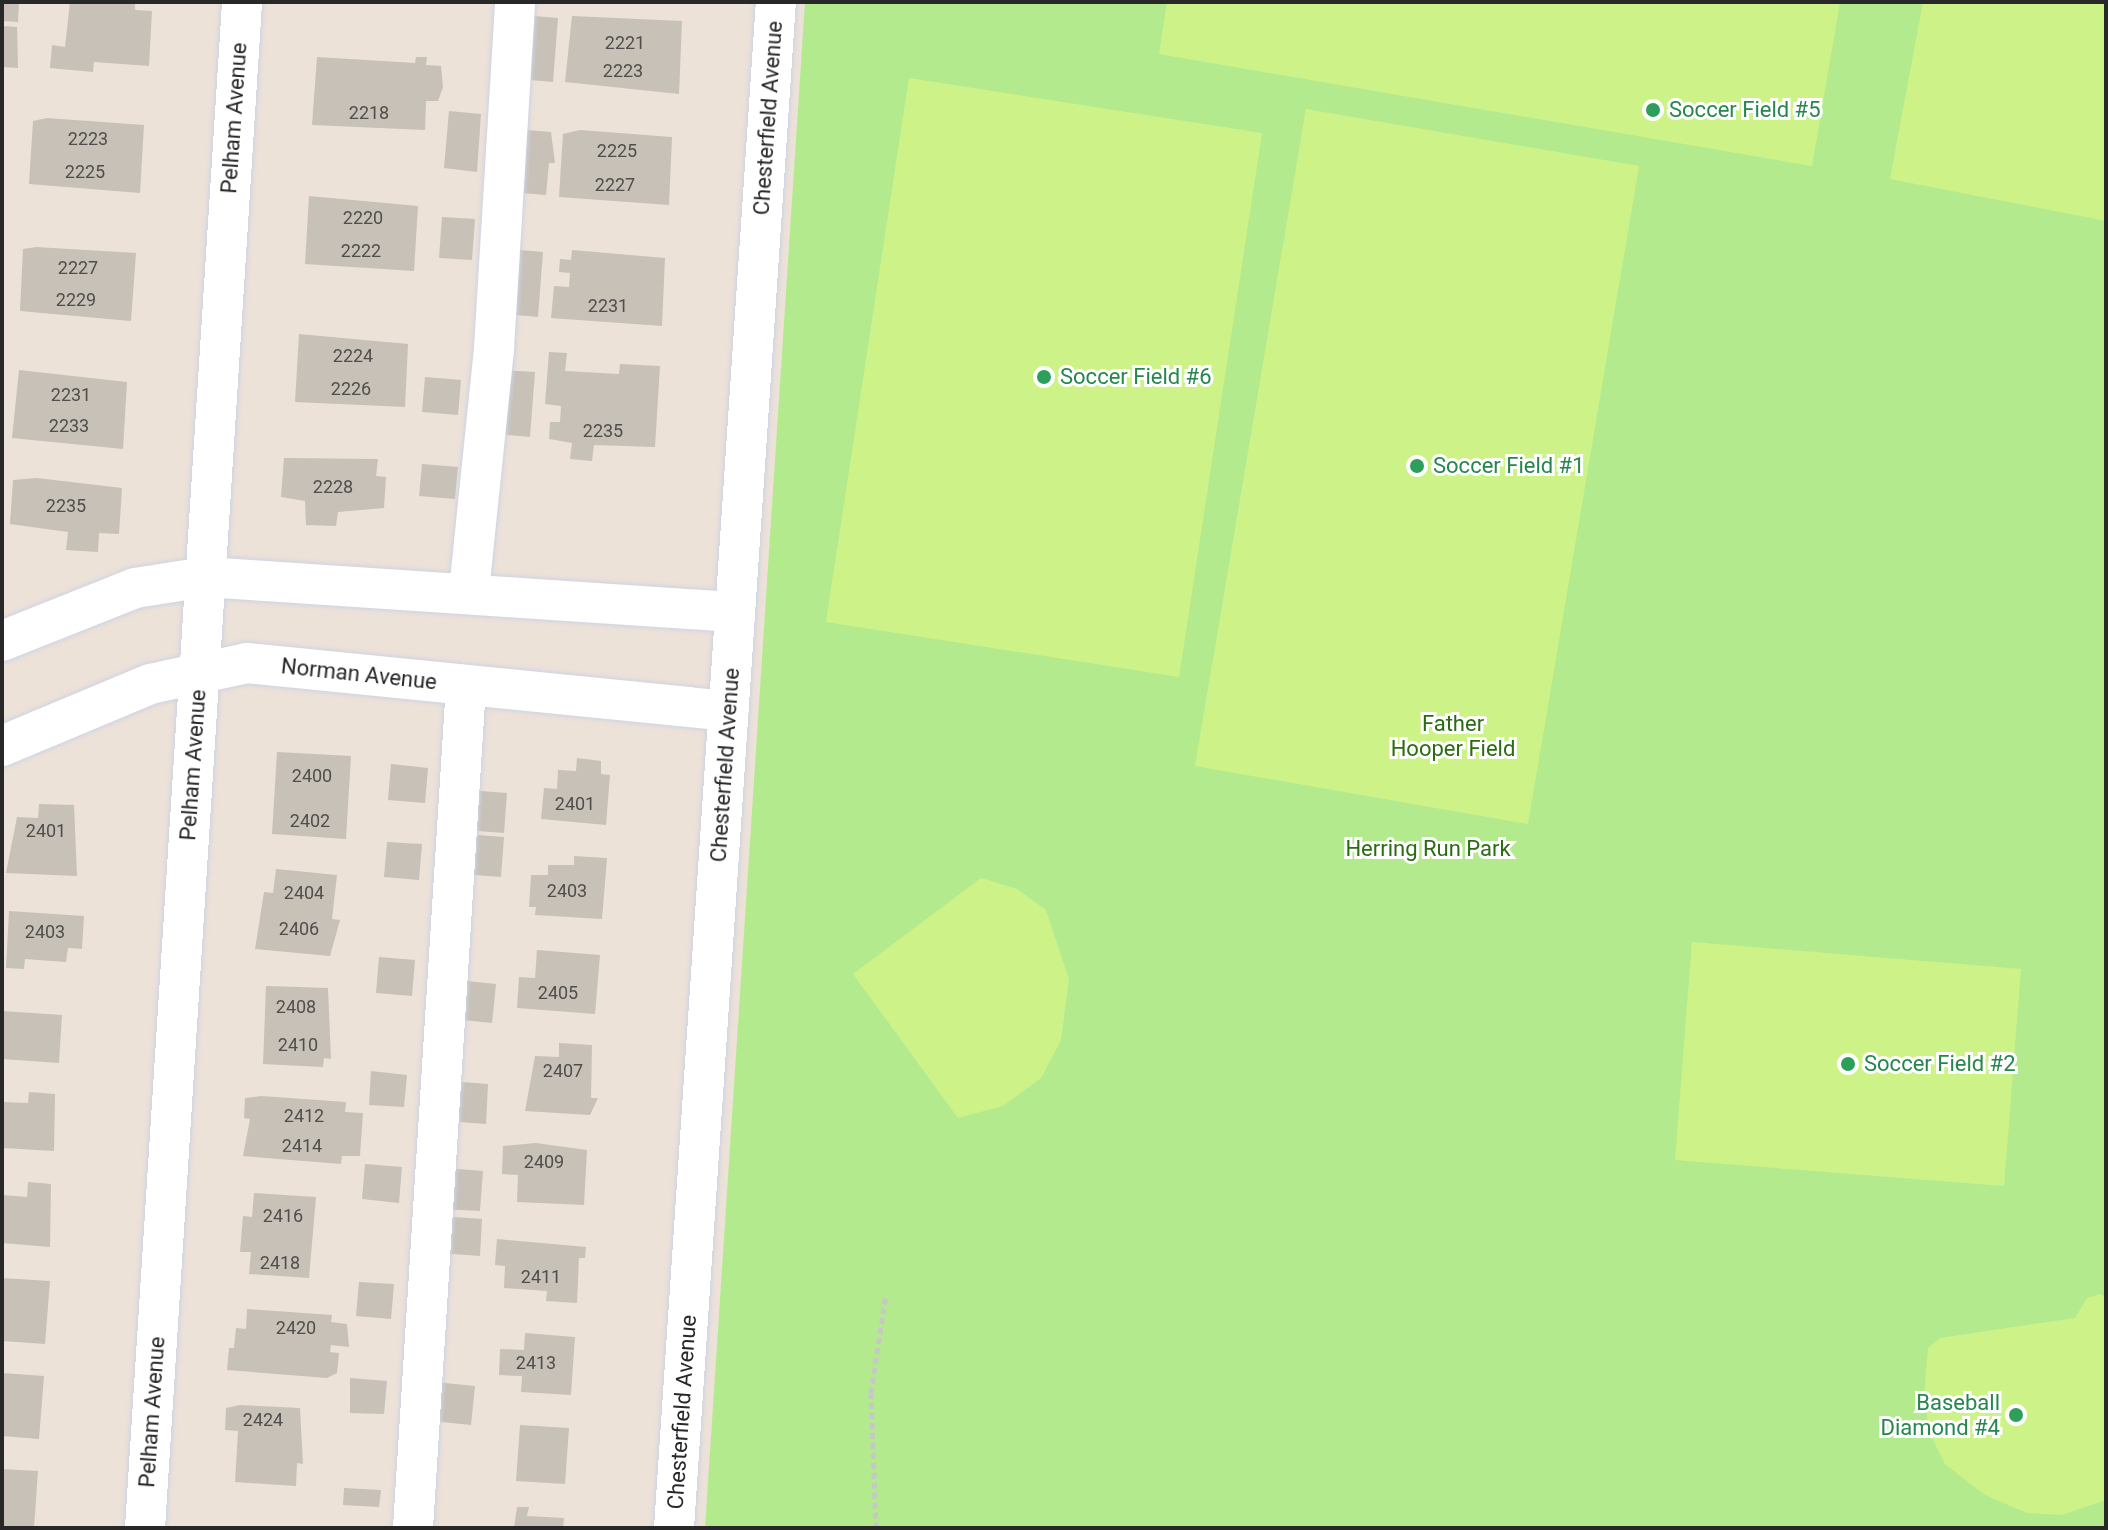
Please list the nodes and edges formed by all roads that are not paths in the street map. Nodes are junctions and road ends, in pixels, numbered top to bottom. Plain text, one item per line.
1 (242, 2) edge
2 (515, 2) edge
3 (776, 2) edge
4 (205, 577) junction
5 (469, 591) junction
6 (733, 612) junction
7 (2, 641) edge
8 (199, 672) junction
9 (466, 685) junction
10 (729, 711) junction
11 (2, 746) edge
12 (145, 1528) edge
13 (413, 1528) edge
14 (674, 1528) edge

1 - 4 street, Pelham Avenue
2 - 5 street
3 - 6 street, Chesterfield Avenue
4 - 5 street
4 - 7 street
4 - 8 street, Pelham Avenue
5 - 6 street
6 - 10 street, Chesterfield Avenue
8 - 9 street, Norman Avenue
8 - 11 street, Norman Avenue
8 - 12 street, Pelham Avenue
9 - 10 street, Norman Avenue
9 - 13 street
10 - 14 street, Chesterfield Avenue

